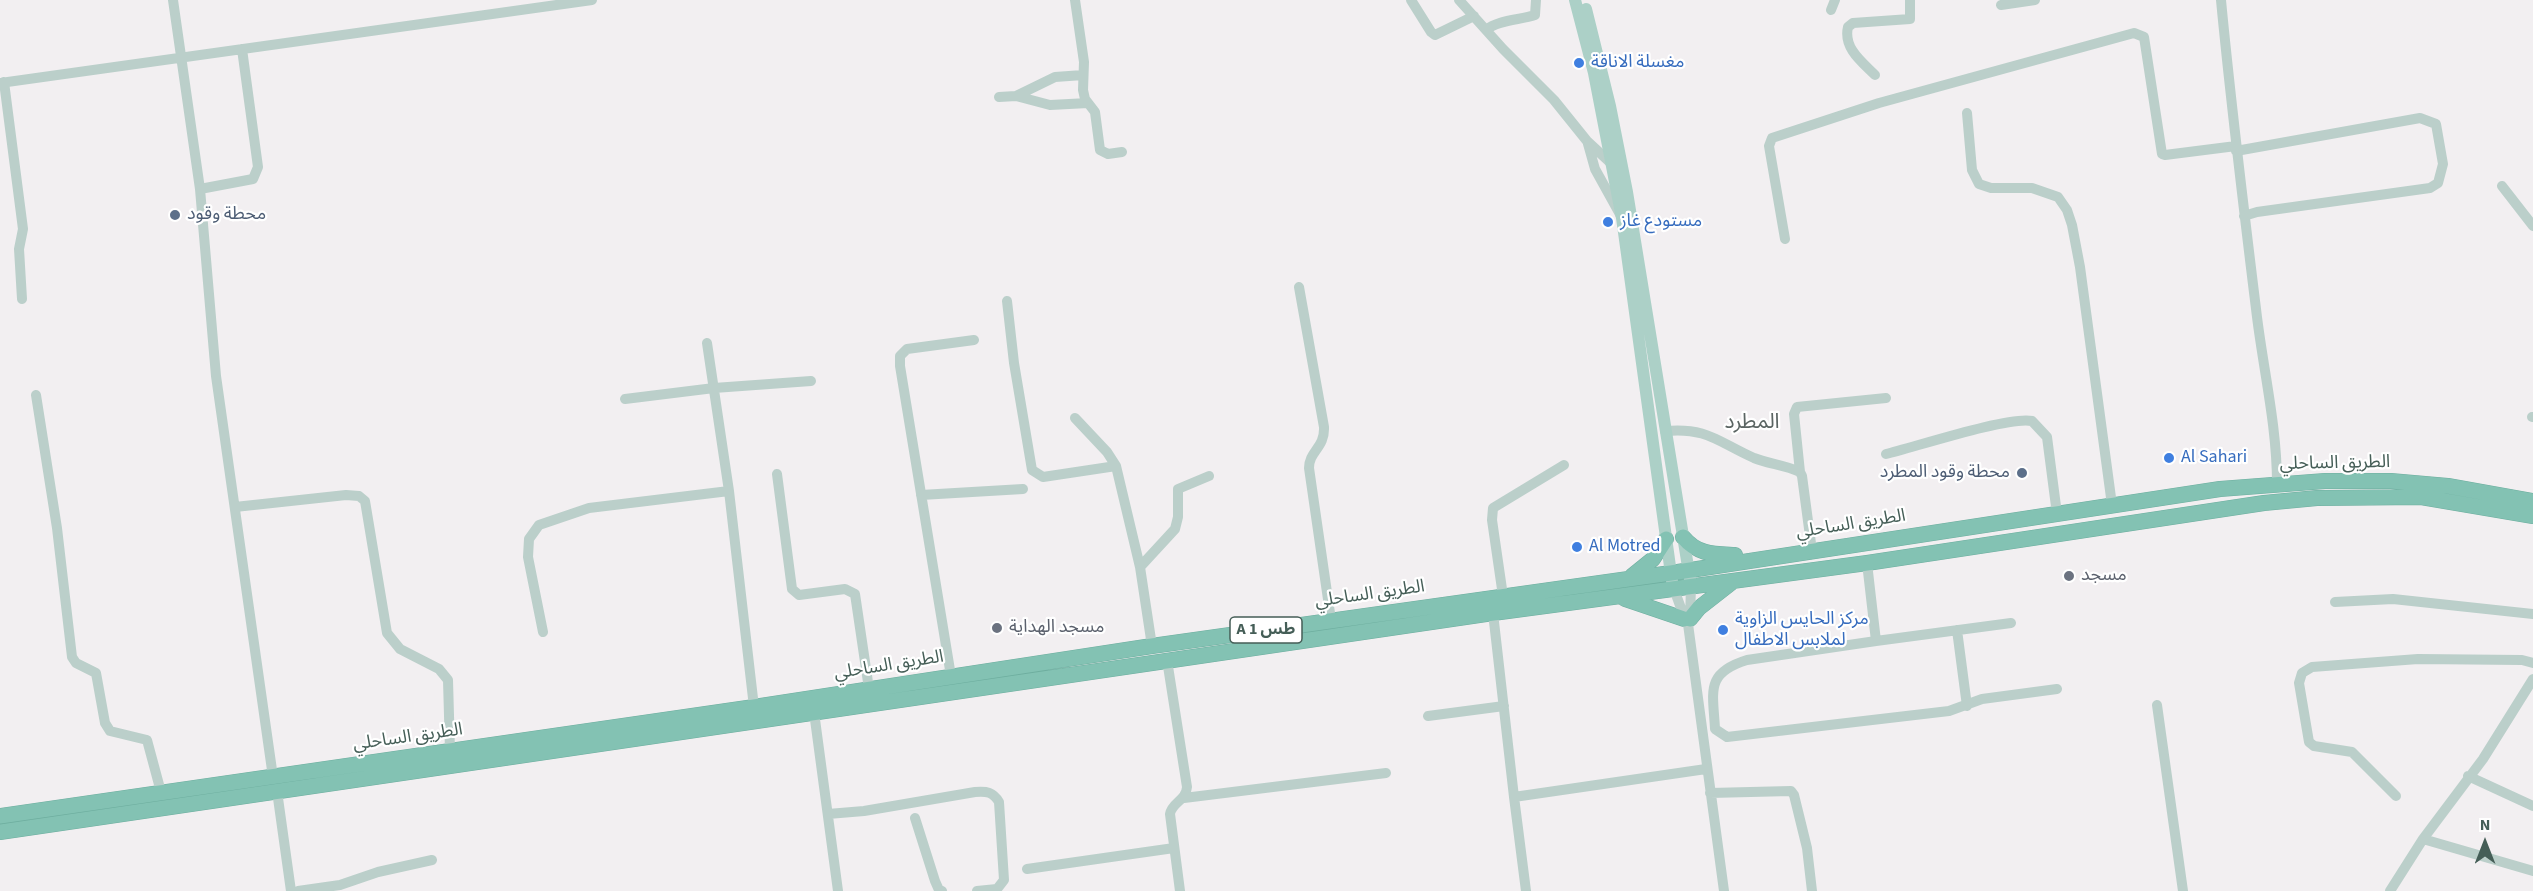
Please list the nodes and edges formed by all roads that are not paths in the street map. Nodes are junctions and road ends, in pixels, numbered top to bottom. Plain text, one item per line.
1 (173, 0) edge
2 (592, 0) edge
3 (1075, 0) edge
4 (1411, 0) edge
5 (1459, 0) edge
6 (1536, 0) edge
7 (1575, 0) edge
8 (1584, 0) edge
9 (1910, 0) edge
10 (2035, 0) edge
11 (2221, 0) edge
12 (2001, 5) dead end
13 (1474, 16) junction
14 (1486, 30) junction
15 (242, 49) junction
16 (182, 57) junction
17 (1083, 75) junction
18 (1875, 75) dead end
19 (2, 82) edge
20 (1016, 96) junction
21 (999, 97) dead end
22 (1088, 103) junction
23 (1966, 114) dead end
24 (1587, 141) junction
25 (2236, 148) junction
26 (1122, 152) dead end
27 (1617, 167) junction
28 (2502, 186) dead end
29 (200, 189) junction
30 (2244, 216) junction
31 (1622, 218) junction
32 (2533, 226) edge
33 (1785, 239) dead end
34 (1299, 287) dead end
35 (22, 299) dead end
36 (1006, 301) dead end
37 (974, 340) dead end
38 (707, 343) dead end
39 (811, 381) dead end
40 (714, 388) junction
41 (36, 395) dead end
42 (1886, 398) dead end
43 (625, 399) dead end
44 (1075, 418) dead end
45 (1665, 431) junction
46 (1886, 454) dead end
47 (1564, 465) dead end
48 (1116, 466) junction
49 (1800, 472) junction
50 (777, 474) dead end
51 (1209, 476) dead end
52 (2277, 484) junction
53 (1023, 489) dead end
54 (729, 491) junction
55 (921, 495) junction
56 (2533, 501) edge
57 (2112, 505) junction
58 (235, 507) junction
59 (2057, 514) junction
60 (2533, 516) edge
61 (1683, 537) junction
62 (1666, 539) junction
63 (1812, 551) junction
64 (1752, 560) junction
65 (1867, 562) junction
66 (1140, 567) junction
67 (1689, 570) junction
68 (1671, 573) junction
69 (1630, 578) junction
70 (1733, 581) junction
71 (1691, 586) junction
72 (1674, 589) junction
73 (1503, 596) junction
74 (1619, 597) junction
75 (2336, 602) dead end
76 (1493, 613) junction
77 (2533, 614) edge
78 (1331, 620) junction
79 (1687, 621) junction
80 (2011, 623) dead end
81 (1957, 630) junction
82 (543, 632) dead end
83 (1876, 641) junction
84 (1152, 646) junction
85 (1167, 660) junction
86 (2533, 663) edge
87 (951, 676) junction
88 (2533, 679) edge
89 (869, 689) junction
90 (2057, 689) dead end
91 (2157, 705) dead end
92 (1504, 706) junction
93 (1967, 706) junction
94 (754, 707) junction
95 (814, 712) junction
96 (1428, 716) dead end
97 (450, 751) junction
98 (1706, 769) junction
99 (1386, 773) dead end
100 (2468, 776) junction
101 (275, 784) junction
102 (161, 792) junction
103 (1710, 794) junction
104 (2396, 796) dead end
105 (1514, 797) junction
106 (1184, 798) junction
107 (138, 804) junction
108 (2533, 806) edge
109 (828, 814) junction
110 (0, 816) edge
111 (915, 818) dead end
112 (0, 832) edge
113 (2423, 839) junction
114 (1174, 848) junction
115 (432, 860) dead end
116 (1027, 869) dead end
117 (2533, 871) edge
118 (291, 891) edge
119 (298, 891) edge
120 (838, 891) edge
121 (942, 891) edge
122 (977, 891) edge
123 (1180, 891) edge
124 (1526, 891) edge
125 (1724, 891) edge
126 (1812, 891) edge
127 (2183, 891) edge
128 (2390, 891) edge

1 - 16 street
2 - 15 street
3 - 17 street
4 - 13 street
5 - 13 street
6 - 14 street
7 - 27 main road
8 - 27 main road
9 - 18 street
10 - 12 street
11 - 25 street
13 - 14 street
14 - 24 street
15 - 16 street
15 - 29 street
16 - 19 street
16 - 29 street
17 - 20 street
17 - 22 street
19 - 35 street
20 - 21 street
20 - 22 street
22 - 26 street
23 - 57 street
24 - 27 street
24 - 31 street
25 - 30 street
25 - 30 street
25 - 33 street
27 - 31 main road
27 - 45 main road
28 - 32 street
29 - 58 street
30 - 52 street
31 - 62 main road
34 - 78 street
36 - 48 street
37 - 55 street
38 - 40 street
39 - 40 street
40 - 43 street
40 - 54 street
41 - 102 street
42 - 49 street
44 - 48 street
45 - 49 street
45 - 61 main road
46 - 59 street
47 - 73 street
48 - 66 street
49 - 63 street
50 - 89 street
51 - 66 street
52 - 56 highway, الطريق الساحلي / A 1 طس
52 - 57 highway, الطريق الساحلي / A 1 طس
53 - 55 street
54 - 82 street
54 - 94 street
55 - 87 street
57 - 59 highway, الطريق الساحلي / A 1 طس
58 - 97 street
58 - 101 street
59 - 63 highway, الطريق الساحلي / A 1 طس
60 - 65 highway, الطريق الساحلي / A 1 طس
61 - 64 highway
61 - 67 main road
62 - 68 main road
62 - 69 highway
63 - 64 highway, الطريق الساحلي / A 1 طس
64 - 67 highway, الطريق الساحلي / A 1 طس
65 - 70 highway, الطريق الساحلي / A 1 طس
65 - 83 street
66 - 84 street
67 - 68 highway, الطريق الساحلي / A 1 طس
67 - 71 main road
68 - 69 highway, الطريق الساحلي / A 1 طس
68 - 72 main road
69 - 73 highway, الطريق الساحلي / A 1 طس
70 - 71 highway, الطريق الساحلي / A 1 طس
70 - 79 highway
71 - 72 highway, الطريق الساحلي / A 1 طس
71 - 79 street
72 - 74 highway, الطريق الساحلي / A 1 طس
72 - 79 street
73 - 78 highway, الطريق الساحلي / A 1 طس
74 - 76 highway, الطريق الساحلي / A 1 طس
74 - 79 highway
75 - 77 street
76 - 85 highway, الطريق الساحلي / A 1 طس
76 - 92 street
78 - 84 highway, الطريق الساحلي / A 1 طس
79 - 98 street
80 - 81 street
81 - 83 street
81 - 93 street
83 - 93 street
84 - 87 highway, الطريق الساحلي / A 1 طس
85 - 95 highway, الطريق الساحلي / A 1 طس
85 - 106 street
86 - 104 street
87 - 89 highway, الطريق الساحلي / A 1 طس
88 - 100 street
89 - 94 highway, الطريق الساحلي / A 1 طس
90 - 93 street
91 - 127 street
92 - 96 street
92 - 105 street
94 - 97 highway, الطريق الساحلي / A 1 طس
95 - 101 highway, الطريق الساحلي / A 1 طس
95 - 109 street
97 - 101 highway, الطريق الساحلي / A 1 طس
98 - 103 street
98 - 105 street
99 - 106 street
100 - 108 street
100 - 113 street
101 - 102 highway, الطريق الساحلي / A 1 طس
101 - 107 highway, الطريق الساحلي / A 1 طس
101 - 118 street
102 - 107 highway, الطريق الساحلي / A 1 طس
103 - 125 street
103 - 126 street
105 - 124 street
106 - 114 street
107 - 110 highway, الطريق الساحلي / A 1 طس
107 - 112 highway, الطريق الساحلي / A 1 طس
109 - 120 street
109 - 122 street
111 - 121 street
113 - 117 street
113 - 128 street
114 - 116 street
114 - 123 street
115 - 119 street

